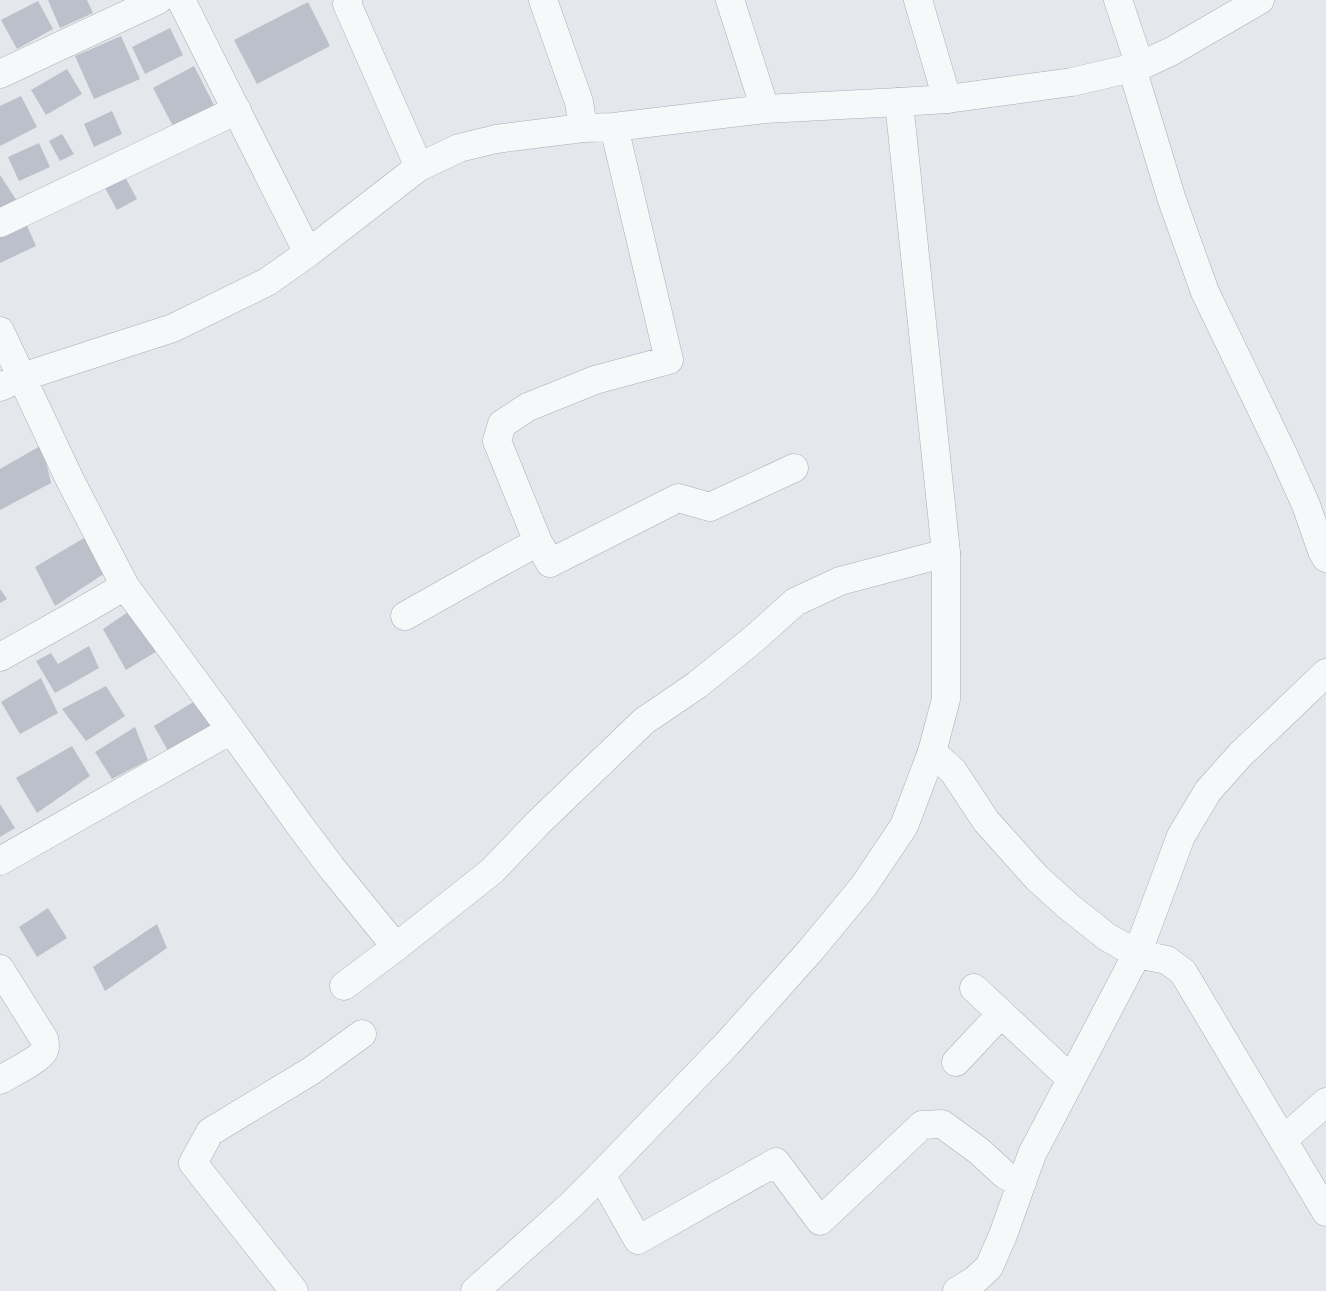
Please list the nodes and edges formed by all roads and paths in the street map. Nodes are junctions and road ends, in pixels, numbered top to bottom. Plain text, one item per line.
1 (158, 0) edge
2 (180, 0) edge
3 (348, 0) edge
4 (543, 0) edge
5 (730, 0) edge
6 (918, 0) edge
7 (1118, 0) edge
8 (1260, 0) edge
9 (1136, 67) junction
10 (0, 74) edge
11 (947, 98) junction
12 (899, 102) junction
13 (765, 109) junction
14 (236, 110) junction
15 (614, 127) junction
16 (583, 128) junction
17 (419, 168) junction
18 (0, 223) edge
19 (308, 253) junction
20 (0, 331) edge
21 (11, 382) edge
22 (794, 468) dead end
23 (538, 542) junction
24 (946, 553) junction
25 (1326, 558) edge
26 (125, 586) junction
27 (405, 616) dead end
28 (0, 657) edge
29 (1326, 673) edge
30 (231, 730) junction
31 (932, 752) junction
32 (0, 861) edge
33 (396, 947) junction
34 (1137, 954) junction
35 (0, 969) edge
36 (344, 986) dead end
37 (974, 988) dead end
38 (1001, 1014) junction
39 (362, 1034) dead end
40 (956, 1062) dead end
41 (1070, 1079) junction
42 (0, 1080) edge
43 (1326, 1102) edge
44 (1283, 1140) junction
45 (601, 1176) junction
46 (1022, 1183) junction
47 (1326, 1212) edge
48 (294, 1291) edge
49 (475, 1291) edge
50 (957, 1291) edge

1 - 10 street
2 - 14 street
3 - 17 street
4 - 16 street
5 - 13 street
6 - 11 street
7 - 9 street
8 - 9 street
9 - 11 street
9 - 25 street
11 - 12 street
12 - 13 street
12 - 24 street
13 - 15 street
14 - 18 street
14 - 19 street
15 - 16 street
15 - 23 street
16 - 17 street
17 - 19 street
19 - 21 street
20 - 21 street
21 - 26 street
22 - 23 street
23 - 27 street
24 - 31 street
24 - 33 street
26 - 28 street
26 - 30 street
29 - 34 street
30 - 32 street
30 - 33 street
31 - 34 street
31 - 45 street
33 - 36 street
34 - 41 street
34 - 44 street
35 - 42 street
37 - 38 street
38 - 40 street
38 - 41 street
39 - 48 street
41 - 46 street
43 - 44 street
44 - 47 street
45 - 46 street
45 - 49 street
46 - 50 street

